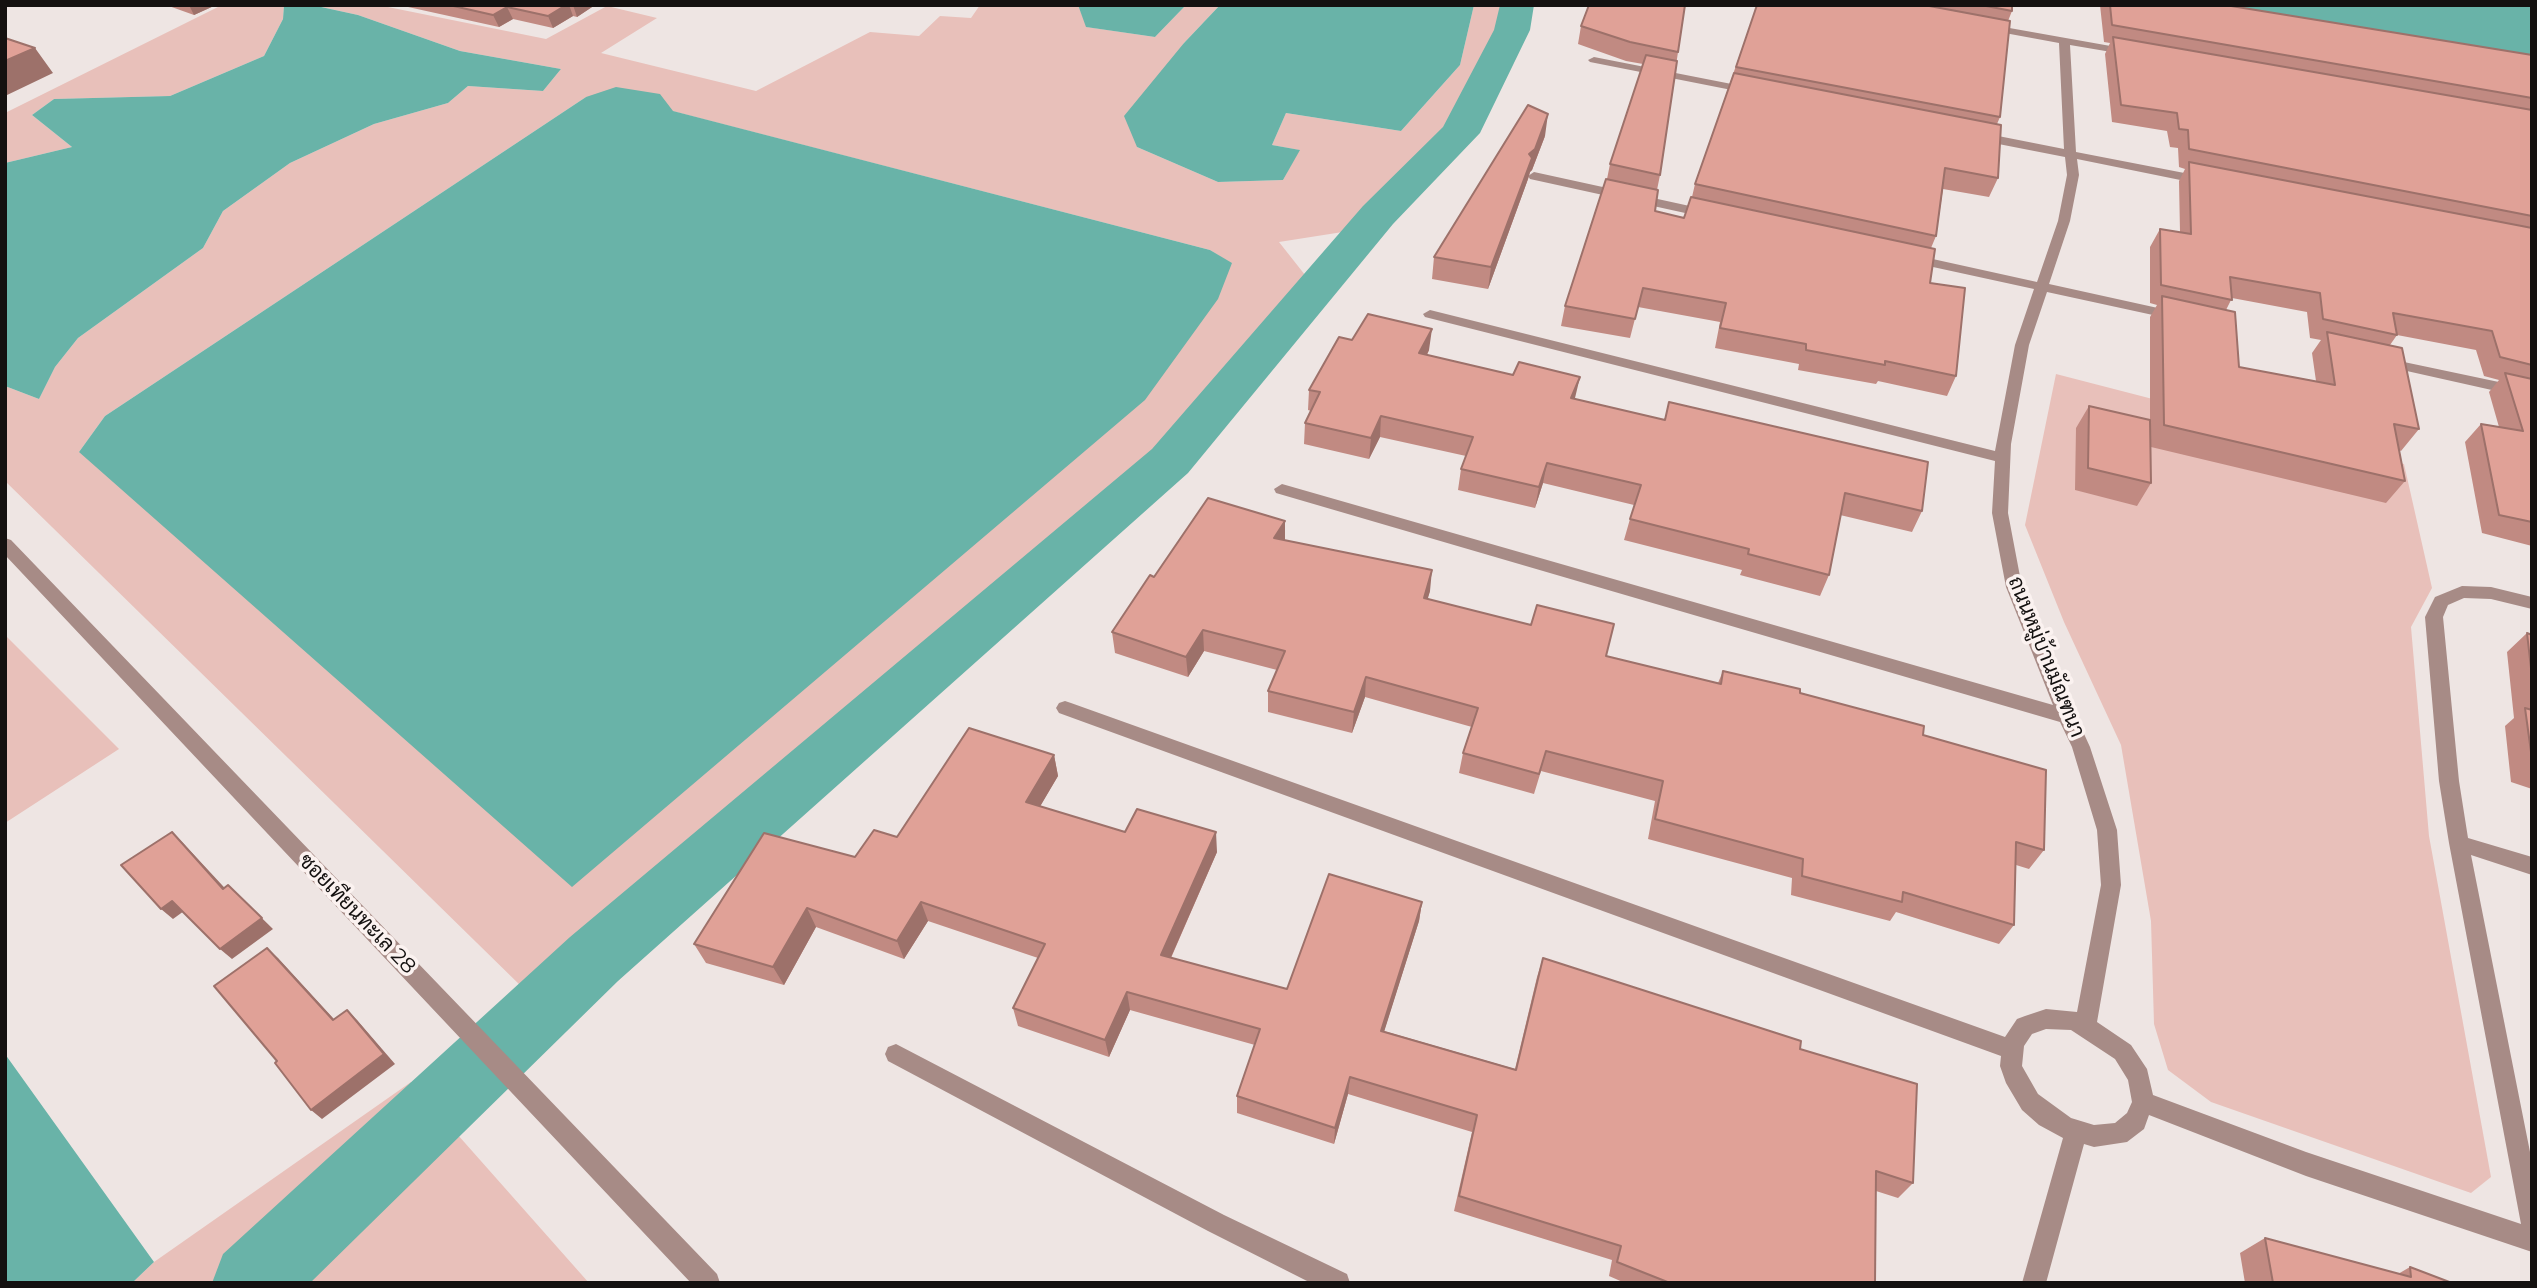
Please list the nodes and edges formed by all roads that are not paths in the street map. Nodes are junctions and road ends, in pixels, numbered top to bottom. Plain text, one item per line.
1 (1970, 24) edge
2 (2064, 41) junction
3 (2145, 55) edge
4 (1594, 60) dead end
5 (1771, 95) edge
6 (1962, 133) edge
7 (2070, 155) junction
8 (1534, 176) edge
9 (2220, 183) edge
10 (1721, 217) edge
11 (1896, 255) edge
12 (2043, 287) junction
13 (1430, 314) dead end
14 (2191, 319) edge
15 (2366, 358) edge
16 (2532, 394) edge
17 (2002, 458) junction
18 (1282, 489) dead end
19 (5, 544) edge
20 (2532, 603) edge
21 (1065, 708) dead end
22 (2068, 717) junction
23 (2459, 843) junction
24 (2532, 866) edge
25 (2085, 1026) junction
26 (2012, 1050) junction
27 (896, 1054) dead end
28 (2143, 1102) junction
29 (2076, 1131) junction
30 (2532, 1223) edge
31 (2532, 1240) edge
32 (708, 1283) edge
33 (1338, 1283) edge
34 (2034, 1283) edge

1 - 2 street
2 - 3 street
2 - 7 street, ถนนหมู่บ้านมัณฑนา
4 - 5 street
6 - 7 street
7 - 9 street
7 - 12 street, ถนนหมู่บ้านมัณฑนา
8 - 10 street
11 - 12 street
12 - 14 street
12 - 17 street, ถนนหมู่บ้านมัณฑนา
13 - 17 street
15 - 16 street
17 - 22 street, ถนนหมู่บ้านมัณฑนา
18 - 22 street
19 - 32 street, ซอยเทียนทะเล 28
20 - 23 street
21 - 26 street
22 - 25 street, ถนนหมู่บ้านมัณฑนา
23 - 24 street
23 - 30 street
25 - 26 street
25 - 28 street
26 - 29 street
27 - 33 street
28 - 29 street
28 - 31 street
29 - 34 street

